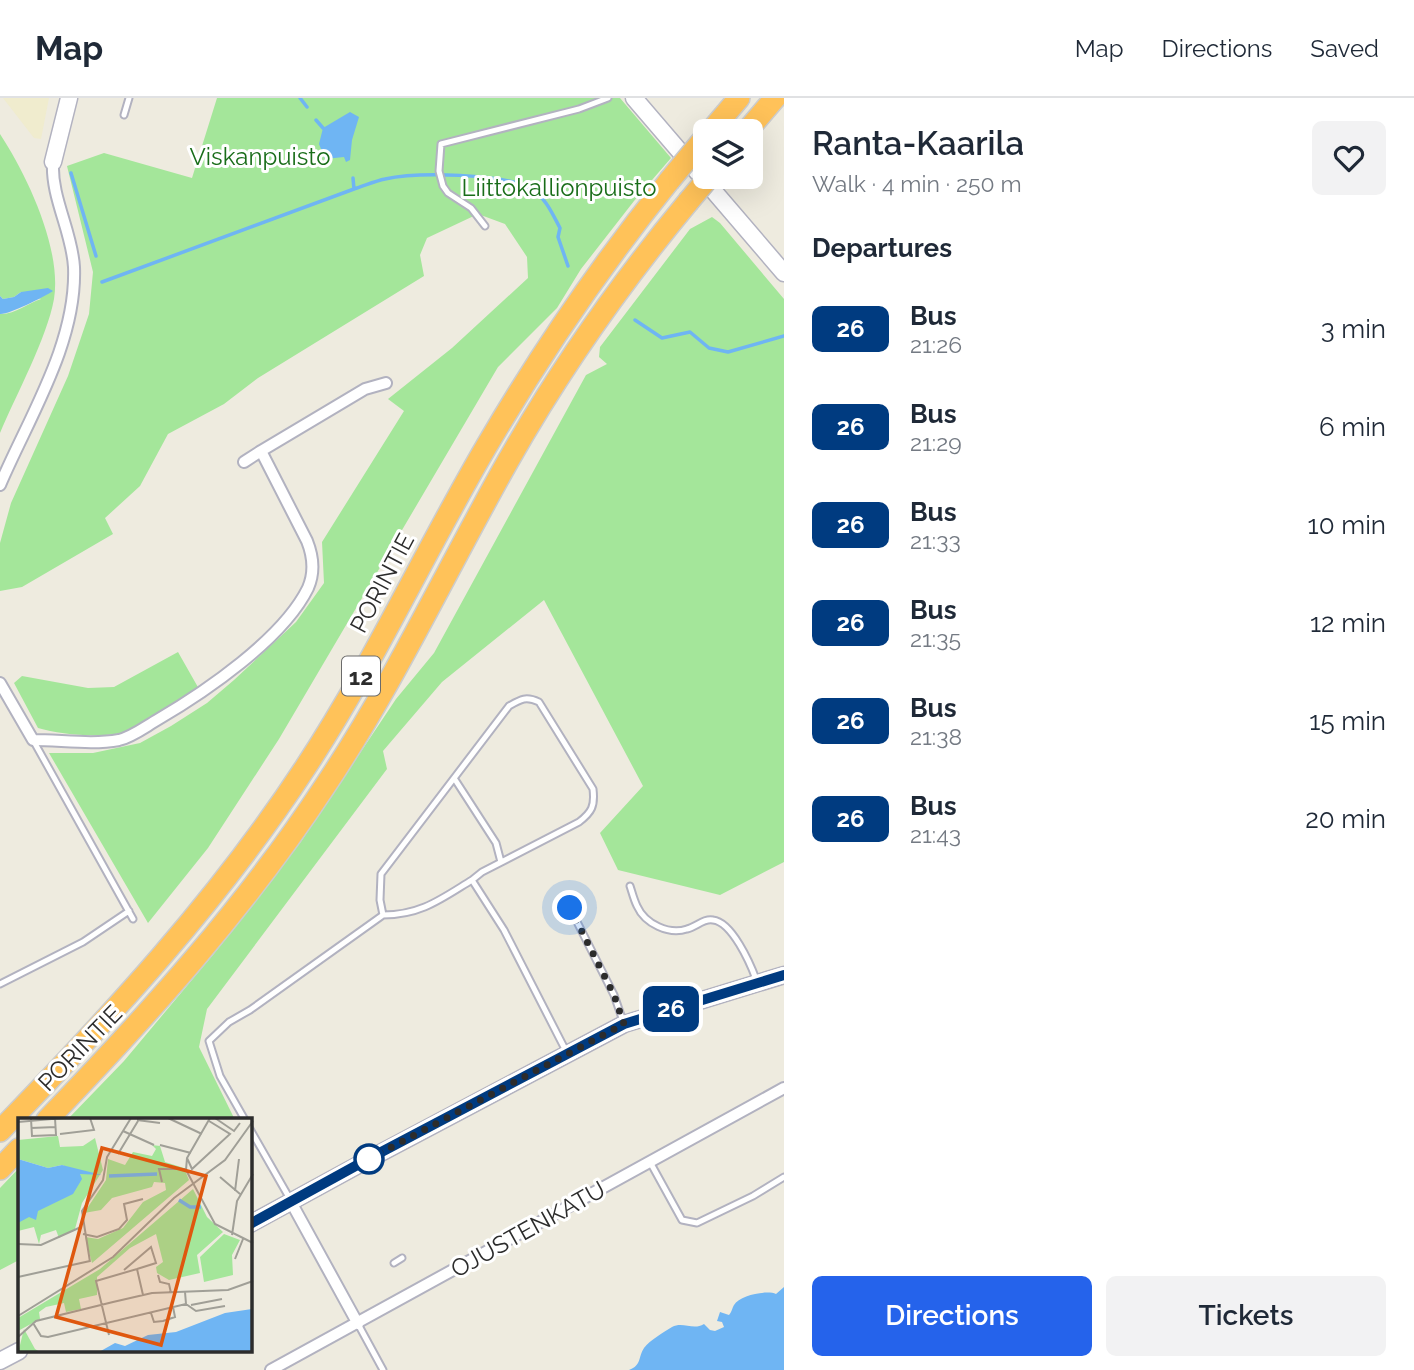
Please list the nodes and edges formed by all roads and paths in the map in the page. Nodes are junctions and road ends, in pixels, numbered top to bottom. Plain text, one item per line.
1 (69, 98) edge
2 (129, 98) edge
3 (608, 98) edge
4 (634, 98) edge
5 (740, 98) edge
6 (775, 98) edge
7 (124, 115) dead end
8 (721, 119) edge
9 (757, 119) edge
10 (693, 152) edge
11 (53, 162) joint
12 (699, 189) edge
13 (485, 226) dead end
14 (784, 273) edge
15 (386, 383) dead end
16 (261, 451) junction
17 (244, 462) dead end
18 (0, 485) edge
19 (0, 682) edge
20 (3, 698) edge
21 (33, 740) junction
22 (454, 778) junction
23 (84, 831) junction
24 (75, 835) dead end
25 (501, 862) junction
26 (472, 880) junction
27 (630, 886) dead end
28 (570, 908) dead end
29 (129, 911) junction
30 (383, 915) junction
31 (133, 919) dead end
32 (784, 975) edge
33 (757, 982) junction
34 (0, 984) edge
35 (624, 1024) junction
36 (567, 1053) junction
37 (784, 1088) edge
38 (49, 1118) edge
39 (244, 1118) edge
40 (0, 1131) edge
41 (252, 1133) edge
42 (18, 1150) edge
43 (650, 1162) junction
44 (0, 1169) edge
45 (784, 1177) edge
46 (291, 1202) junction
47 (252, 1223) edge
48 (402, 1258) dead end
49 (394, 1263) dead end
50 (358, 1324) junction
51 (18, 1352) edge
52 (0, 1361) edge
53 (271, 1370) edge
54 (383, 1370) edge

1 - 11 street
2 - 7 lane
3 - 13 lane
4 - 14 street
5 - 8 highway, PORINTIE / 12
6 - 9 highway
10 - 40 highway, PORINTIE / 12, bridge
11 - 18 street
12 - 38 highway, PORINTIE / 12, bridge
15 - 16 street
16 - 17 street
16 - 21 street
19 - 20 street
20 - 21 street
21 - 23 lane
22 - 25 lane
22 - 25 lane
22 - 30 lane
23 - 24 lane
23 - 29 lane
25 - 26 lane
26 - 30 lane
26 - 36 lane
27 - 33 lane
28 - 35 lane
29 - 31 lane
29 - 34 lane
30 - 39 lane
32 - 33 street
33 - 35 street
35 - 36 street
36 - 46 street
37 - 43 street, OJUSTENKATU
41 - 46 lane
42 - 44 highway
43 - 45 lane
43 - 50 street, OJUSTENKATU
46 - 47 street
46 - 50 street
48 - 49 lane
50 - 53 street, OJUSTENKATU
50 - 54 lane
51 - 52 street

